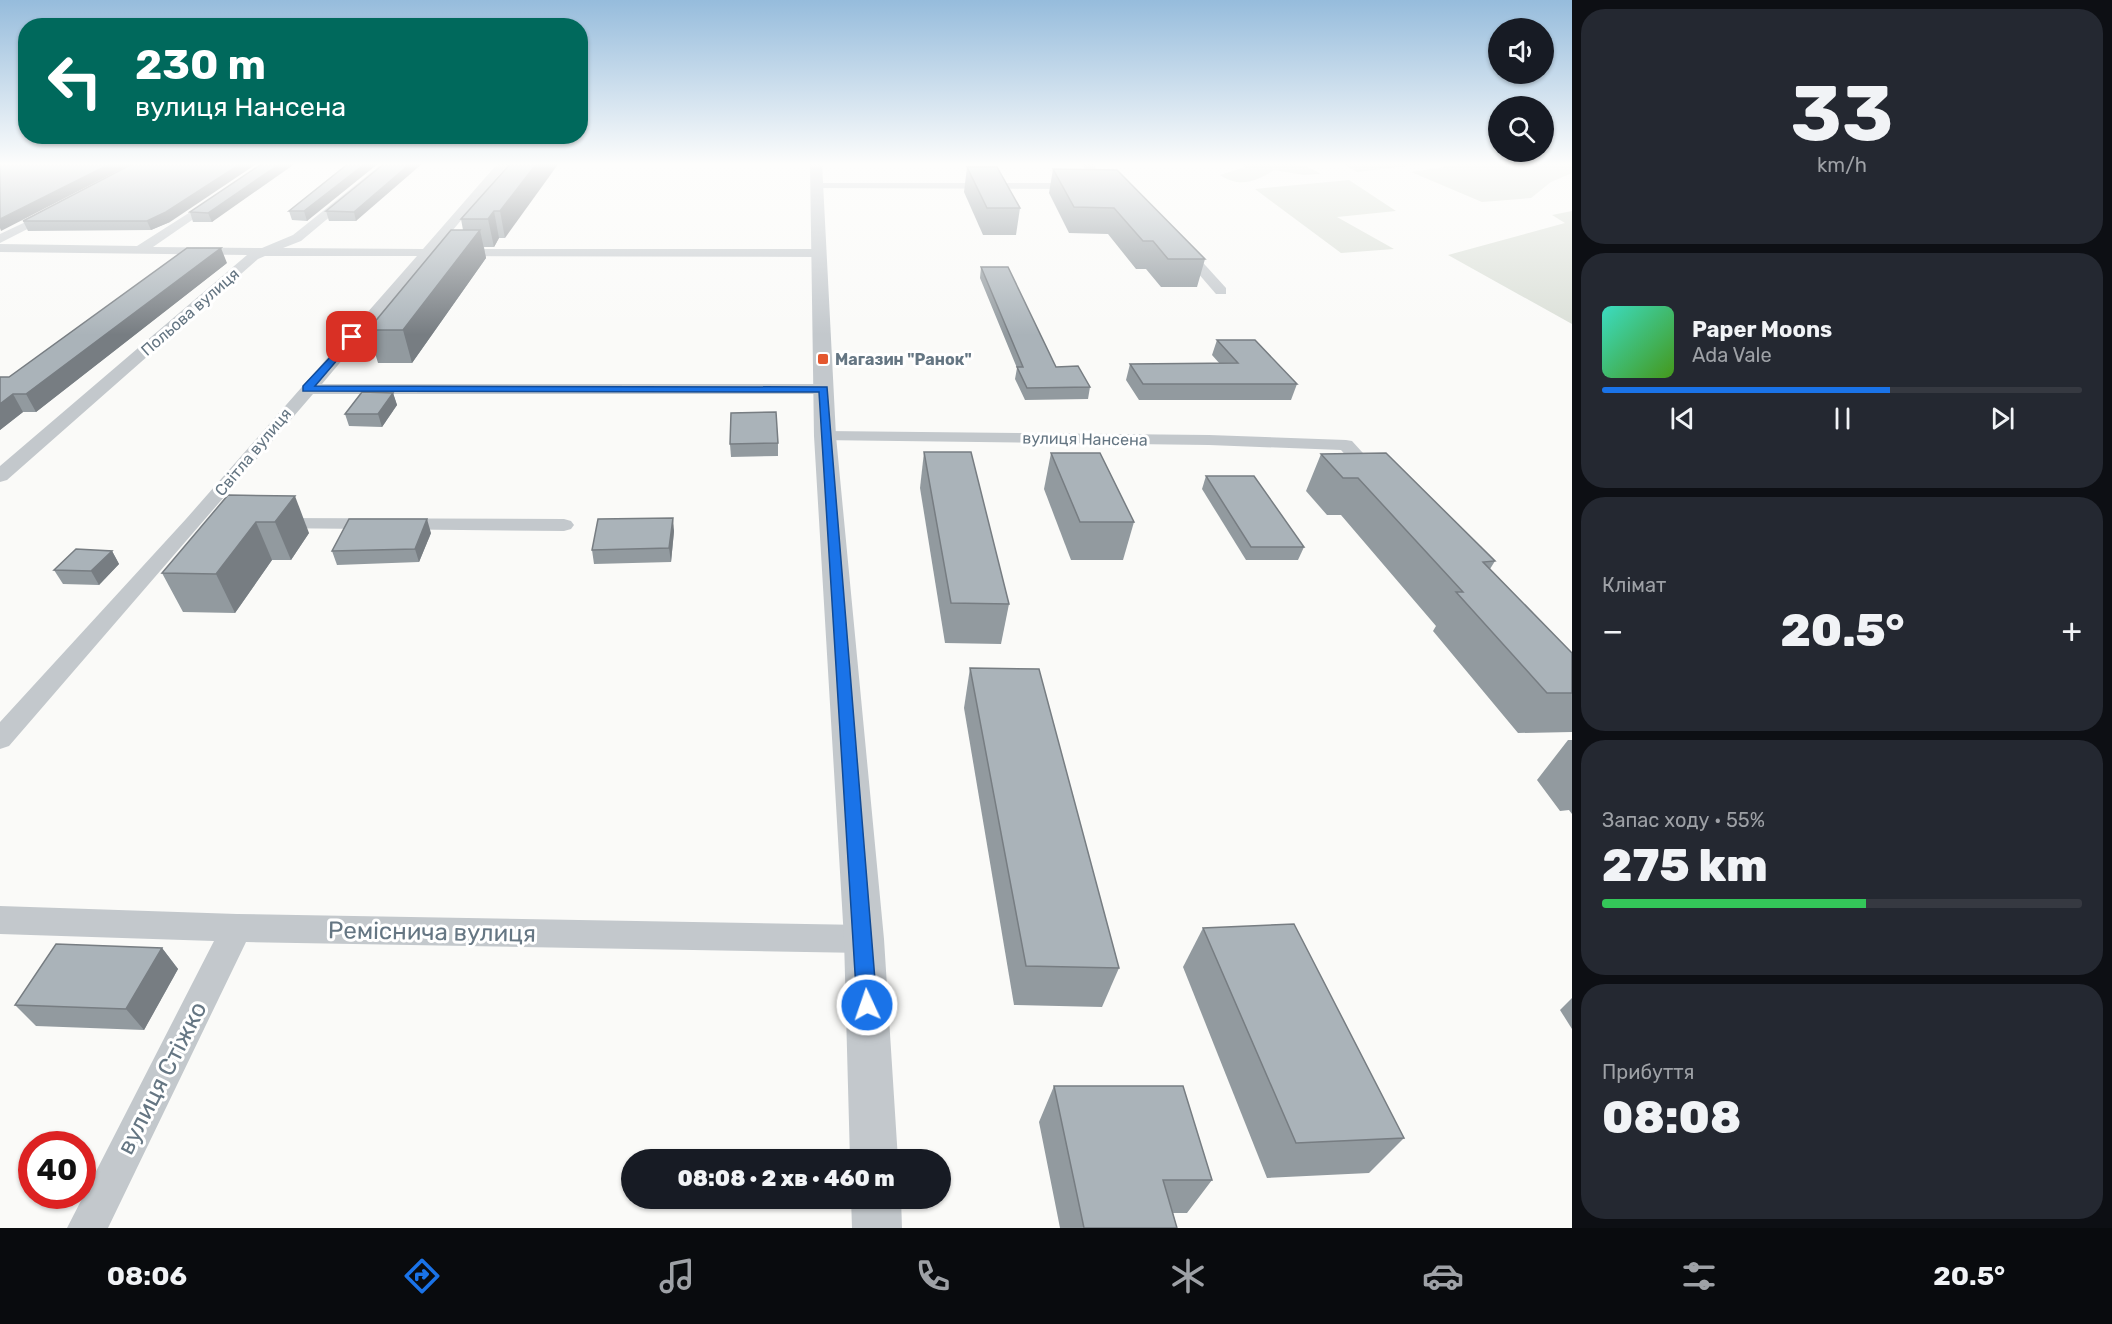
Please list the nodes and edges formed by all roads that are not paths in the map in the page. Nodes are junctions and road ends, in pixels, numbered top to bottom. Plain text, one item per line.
1 (37, 220) edge
2 (184, 220) edge
3 (319, 220) edge
4 (454, 220) edge
5 (819, 220) edge
6 (0, 239) edge
7 (1176, 240) edge
8 (0, 248) edge
9 (141, 249) junction
10 (427, 251) junction
11 (262, 252) junction
12 (820, 253) junction
13 (1221, 291) dead end
14 (307, 388) junction
15 (824, 389) junction
16 (825, 436) junction
17 (0, 476) edge
18 (1386, 489) edge
19 (193, 523) junction
20 (217, 523) edge
21 (253, 524) edge
22 (564, 525) dead end
23 (0, 739) edge
24 (0, 920) edge
25 (237, 928) junction
26 (864, 939) junction
27 (874, 1149) edge
28 (876, 1209) edge
29 (87, 1228) edge
30 (877, 1228) edge

1 - 6 street
2 - 9 street
3 - 11 street, Польова вулиця
4 - 10 street, Світла вулиця
5 - 12 street
7 - 13 street
8 - 9 street
9 - 11 street
10 - 11 street
10 - 12 street
10 - 14 street, Світла вулиця
11 - 17 street, Польова вулиця
12 - 15 street
14 - 15 street
14 - 19 street, Світла вулиця
15 - 16 street
16 - 18 street, вулиця Нансена
16 - 26 street
19 - 20 street
19 - 23 street, Світла вулиця
21 - 22 street
24 - 25 street, Реміснича вулиця
25 - 26 street, Реміснича вулиця
25 - 29 street, вулиця Стіжко
26 - 27 street
28 - 30 street

